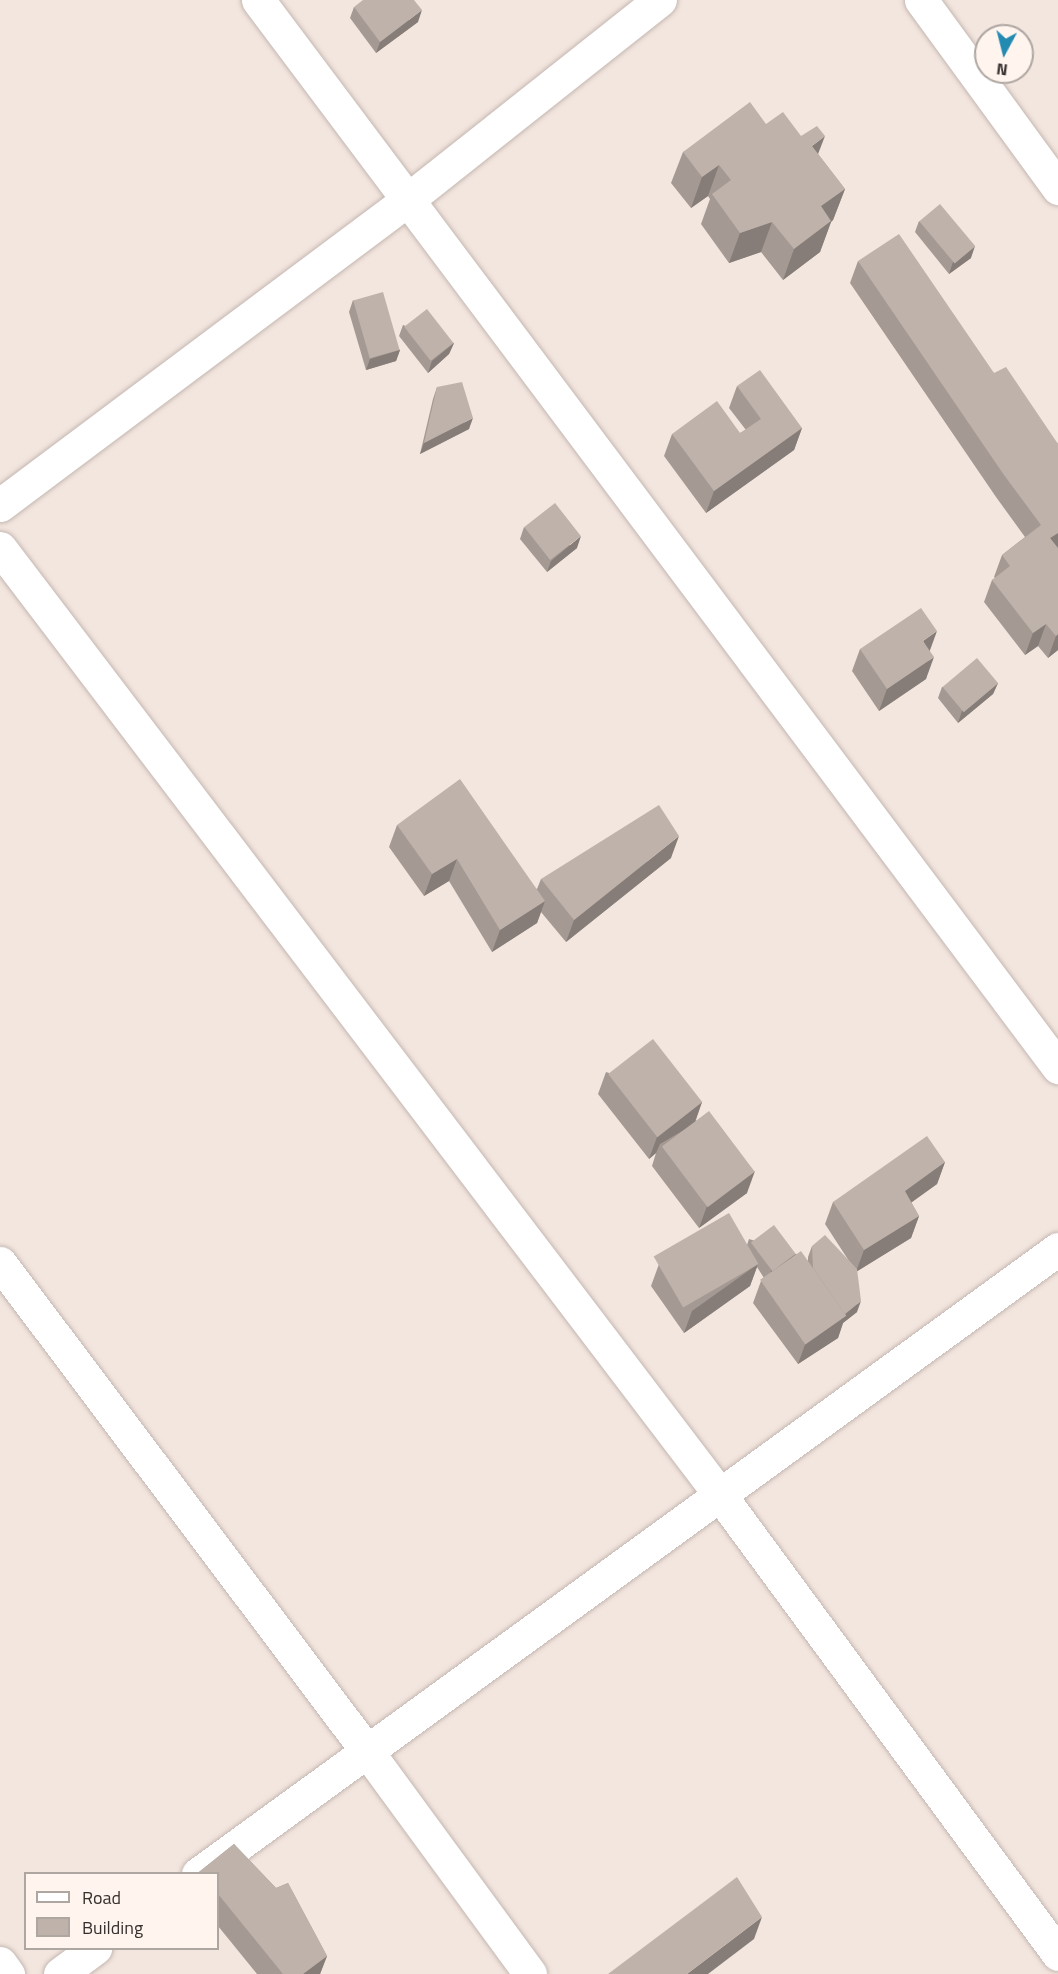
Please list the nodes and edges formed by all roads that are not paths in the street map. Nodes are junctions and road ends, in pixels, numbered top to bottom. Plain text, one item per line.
1 (258, 0) edge
2 (660, 0) edge
3 (921, 0) edge
4 (1058, 188) edge
5 (406, 201) junction
6 (0, 505) edge
7 (0, 548) edge
8 (1058, 1067) edge
9 (1058, 1249) edge
10 (0, 1263) edge
11 (720, 1495) junction
12 (367, 1751) junction
13 (201, 1872) edge
14 (92, 1950) edge
15 (1058, 1954) edge
16 (0, 1963) edge
17 (8, 1974) edge
18 (60, 1974) edge
19 (531, 1974) edge

1 - 5 street
2 - 5 street
3 - 4 street
5 - 6 street
5 - 8 street
7 - 11 street
9 - 11 street
10 - 12 street
11 - 12 street
11 - 15 street
12 - 13 street
12 - 19 street
14 - 18 street
16 - 17 street

